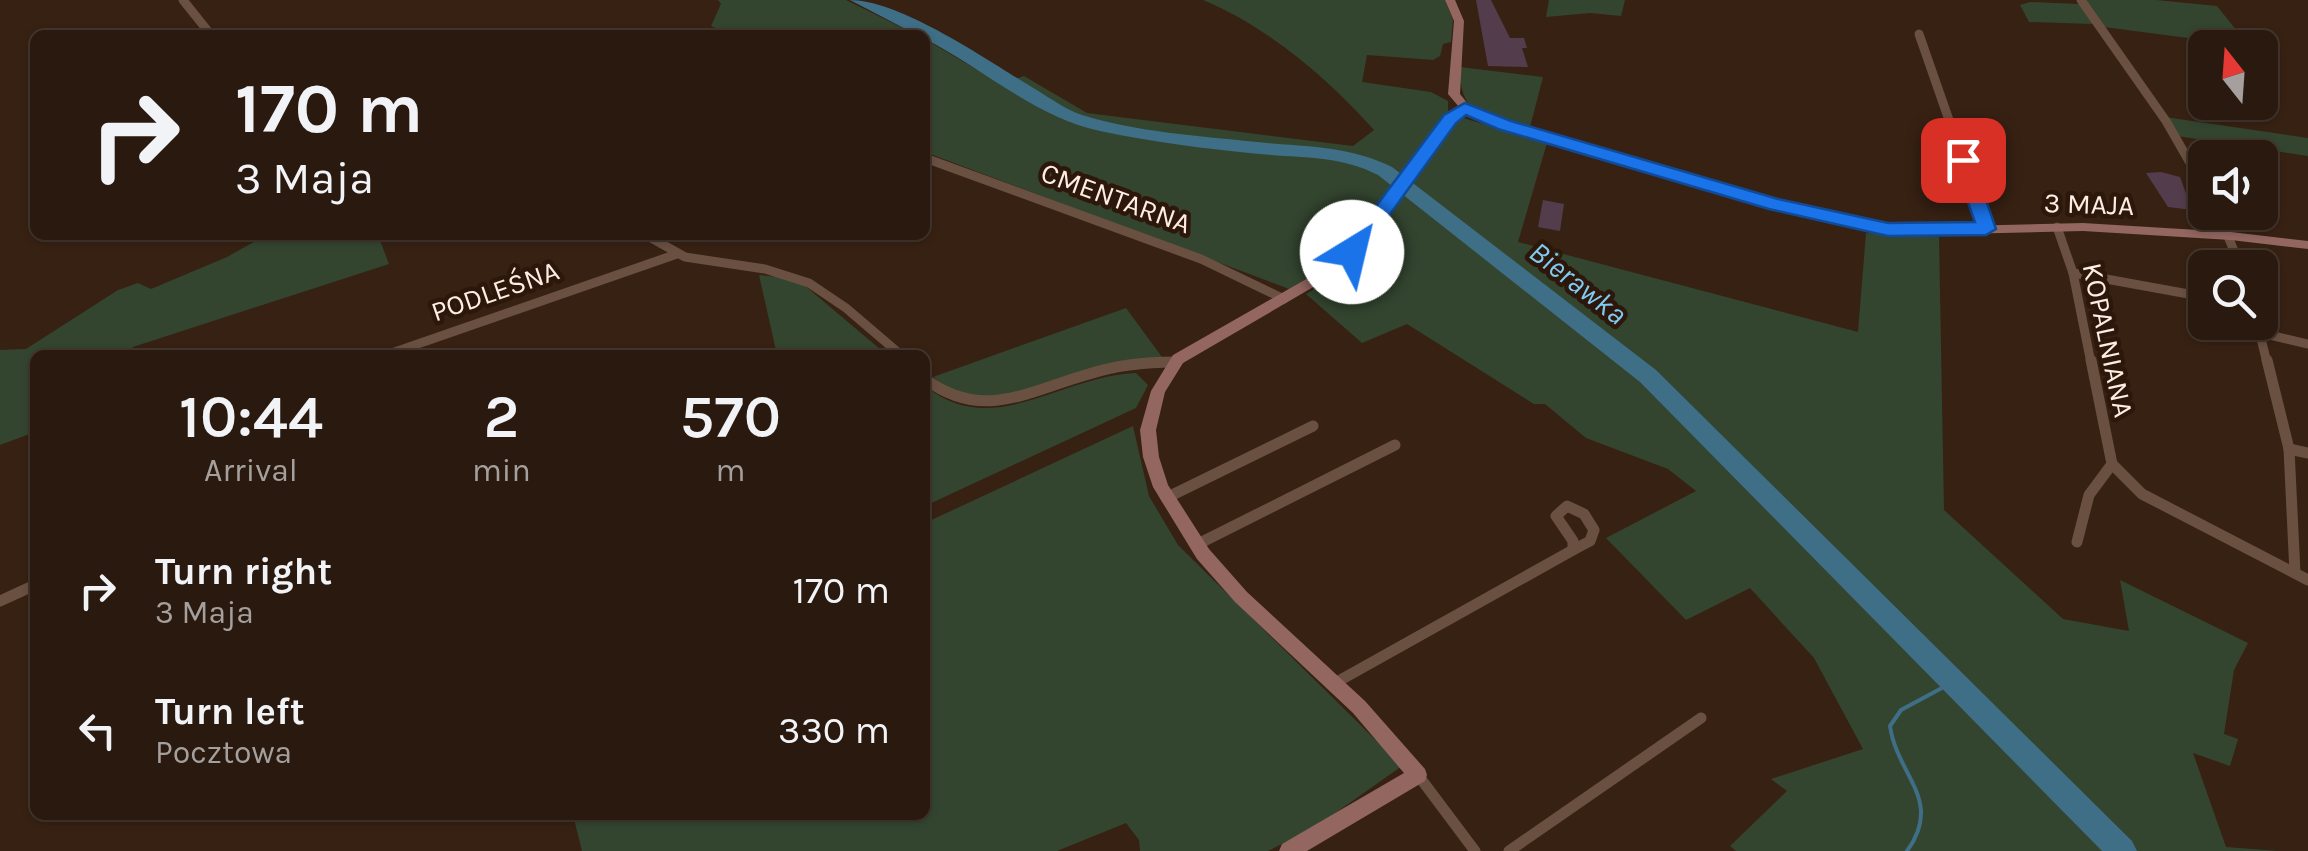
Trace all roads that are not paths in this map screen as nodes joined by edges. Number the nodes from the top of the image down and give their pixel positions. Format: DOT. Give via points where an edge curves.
graph roads {
  1 [pos="183,0"];
  2 [pos="1450,0"];
  3 [pos="2081,0"];
  4 [pos="207,30"];
  5 [pos="1919,34"];
  6 [pos="1465,108"];
  7 [pos="2188,159"];
  8 [pos="930,160"];
  9 [pos="2058,226"];
  10 [pos="1986,229"];
  11 [pos="2228,230"];
  12 [pos="2231,236"];
  13 [pos="654,240"];
  14 [pos="2308,245"];
  15 [pos="2235,250"];
  16 [pos="677,254"];
  17 [pos="2073,273"];
  18 [pos="2188,294"];
  19 [pos="1284,299"];
  20 [pos="2278,334"];
  21 [pos="2262,340"];
  22 [pos="2308,344"];
  23 [pos="400,350"];
  24 [pos="894,350"];
  25 [pos="1175,362"];
  26 [pos="930,382"];
  27 [pos="1314,426"];
  28 [pos="1395,445"];
  29 [pos="2289,449"];
  30 [pos="2308,453"];
  31 [pos="2112,464"];
  32 [pos="1166,498"];
  33 [pos="2077,542"];
  34 [pos="1196,546"];
  35 [pos="1573,550"];
  36 [pos="2295,573"];
  37 [pos="2308,580"];
  38 [pos="30,587"];
  39 [pos="0,601"];
  40 [pos="1335,683"];
  41 [pos="1701,718"];
  42 [pos="1418,775"];
  43 [pos="1289,851"];
  44 [pos="1475,851"];
  45 [pos="1509,851"];
  1 -- 4 [label="street"];
  2 -- 6 [label="street" via="1458,21 1453,90"];
  3 -- 7 [label="street"];
  5 -- 10 [label="street"];
  6 -- 10 [label="street, 3 MAJA" via="1838,222 1902,231"];
  6 -- 19 [label="street" via="1341,265"];
  8 -- 19 [label="street, CMENTARNA" via="1201,258"];
  9 -- 10 [label="street, 3 MAJA"];
  9 -- 12 [label="street, 3 MAJA"];
  9 -- 17 [label="street, KOPALNIANA"];
  11 -- 12 [label="street"];
  12 -- 14 [label="street, 3 MAJA"];
  12 -- 15 [label="street"];
  13 -- 16 [label="street"];
  16 -- 23 [label="street, PODLEŚNA"];
  16 -- 24 [label="street" via="808,283"];
  17 -- 18 [label="street"];
  17 -- 31 [label="street, KOPALNIANA"];
  19 -- 25 [label="street"];
  20 -- 22 [label="street"];
  21 -- 29 [label="street"];
  25 -- 26 [label="street" via="1112,368 985,404 955,400"];
  25 -- 32 [label="street" via="1148,430"];
  27 -- 32 [label="street"];
  28 -- 34 [label="street"];
  29 -- 30 [label="street"];
  29 -- 36 [label="street"];
  31 -- 33 [label="street" via="2089,494"];
  31 -- 36 [label="street" via="2142,494"];
  32 -- 34 [label="street"];
  34 -- 40 [label="street"];
  35 -- 40 [label="street"];
  36 -- 37 [label="street"];
  38 -- 39 [label="street"];
  40 -- 42 [label="street"];
  41 -- 45 [label="street"];
  42 -- 43 [label="street"];
  42 -- 44 [label="street"];
}
